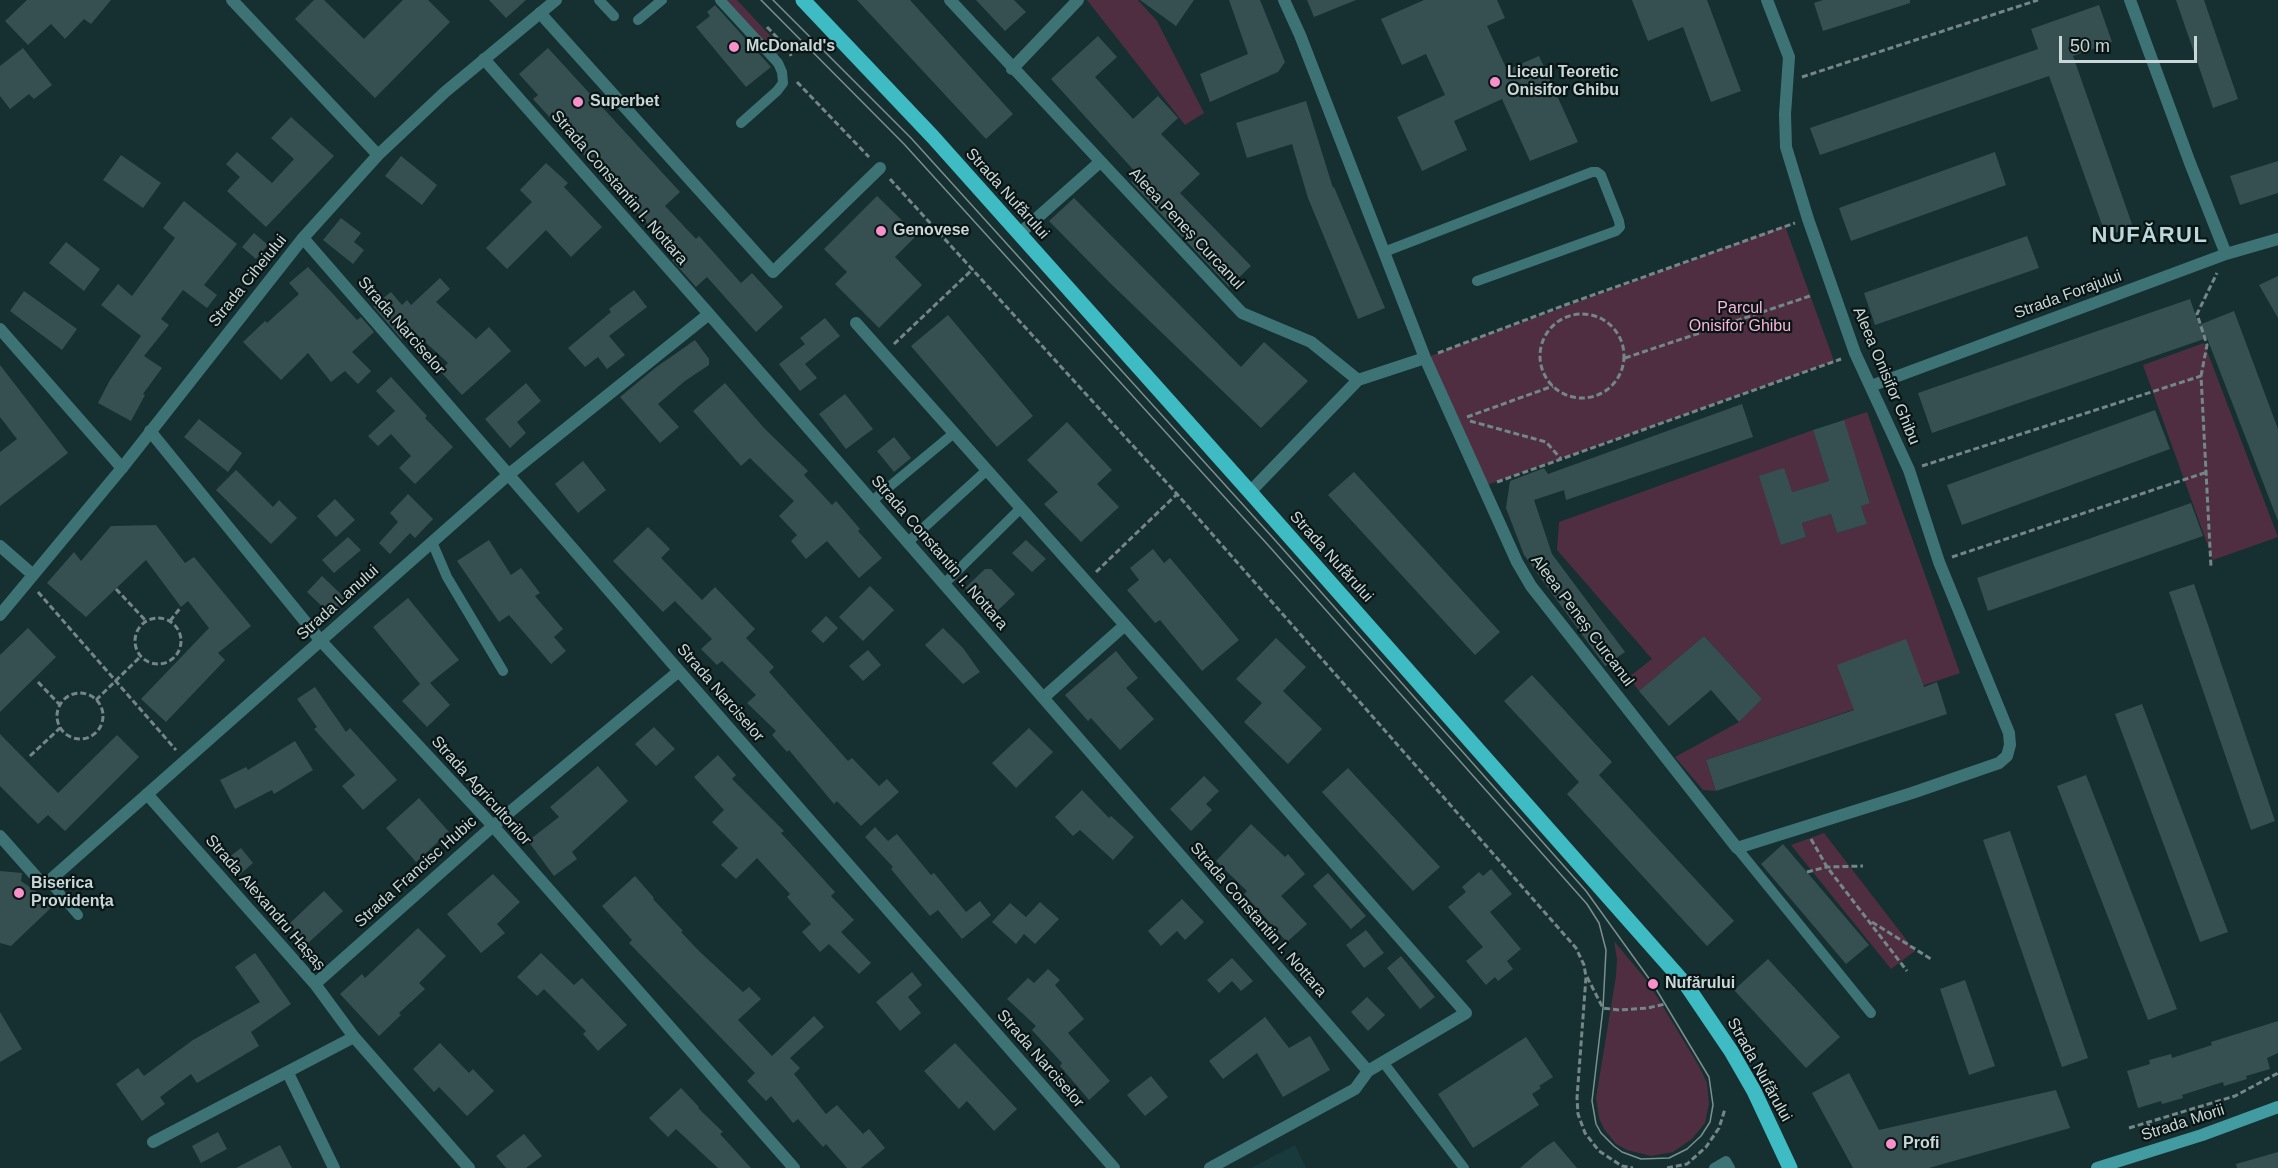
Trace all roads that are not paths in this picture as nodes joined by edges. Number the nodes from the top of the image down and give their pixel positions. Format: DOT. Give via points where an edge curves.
graph roads {
  1 [pos="232,0"];
  2 [pos="556,0"];
  3 [pos="599,0"];
  4 [pos="662,0"];
  5 [pos="720,0"];
  6 [pos="950,0"];
  7 [pos="1078,0"];
  8 [pos="1284,0"];
  9 [pos="1767,0"];
  10 [pos="2130,0"];
  11 [pos="806,2"];
  12 [pos="540,13"];
  13 [pos="614,16"];
  14 [pos="638,20"];
  15 [pos="483,59"];
  16 [pos="1012,69"];
  17 [pos="741,123"];
  18 [pos="378,155"];
  19 [pos="1100,162"];
  20 [pos="880,168"];
  21 [pos="1019,234"];
  22 [pos="303,238"];
  23 [pos="2278,239"];
  24 [pos="1384,252"];
  25 [pos="2226,254"];
  26 [pos="1477,282"];
  27 [pos="709,314"];
  28 [pos="856,323"];
  29 [pos="0,329"];
  30 [pos="1425,358"];
  31 [pos="1358,380"];
  32 [pos="1871,386"];
  33 [pos="150,431"];
  34 [pos="954,433"];
  35 [pos="122,468"];
  36 [pos="987,470"];
  37 [pos="508,475"];
  38 [pos="1250,492"];
  39 [pos="872,501"];
  40 [pos="1021,508"];
  41 [pos="432,542"];
  42 [pos="908,542"];
  43 [pos="0,546"];
  44 [pos="30,577"];
  45 [pos="944,584"];
  46 [pos="0,615"];
  47 [pos="1125,625"];
  48 [pos="321,641"];
  49 [pos="503,671"];
  50 [pos="679,671"];
  51 [pos="1043,698"];
  52 [pos="147,794"];
  53 [pos="493,826"];
  54 [pos="0,836"];
  55 [pos="1737,848"];
  56 [pos="50,881"];
  57 [pos="78,915"];
  58 [pos="315,984"];
  59 [pos="1871,1013"];
  60 [pos="354,1037"];
  61 [pos="1383,1062"];
  62 [pos="1368,1071"];
  63 [pos="288,1073"];
  64 [pos="2278,1107"];
  65 [pos="153,1142"];
  66 [pos="334,1168"];
  67 [pos="469,1168"];
  68 [pos="794,1168"];
  69 [pos="1114,1168"];
  70 [pos="1210,1168"];
  71 [pos="1464,1168"];
  72 [pos="1714,1168"];
  73 [pos="1730,1168"];
  74 [pos="1790,1168"];
  75 [pos="2097,1168"];
  1 -- 18 [label="street"];
  2 -- 12 [label="street, Strada Ciheiului"];
  3 -- 13 [label="lane"];
  4 -- 14 [label="lane"];
  5 -- 17 [label="lane" via="782,72 783,83 777,91"];
  6 -- 16 [label="street, Aleea Peneș Curcanul"];
  7 -- 16 [label="street"];
  8 -- 24 [label="street, Aleea Peneș Curcanul"];
  9 -- 32 [label="street, Aleea Onisifor Ghibu" via="1789,57 1786,147 1855,353"];
  10 -- 25 [label="street"];
  11 -- 21 [label="main road, Strada Nufărului"];
  12 -- 15 [label="street, Strada Ciheiului"];
  12 -- 20 [label="street" via="773,272"];
  15 -- 18 [label="street, Strada Ciheiului"];
  15 -- 27 [label="street, Strada Constantin I. Nottara"];
  16 -- 19 [label="street, Aleea Peneș Curcanul"];
  18 -- 22 [label="street, Strada Ciheiului"];
  19 -- 21 [label="street"];
  19 -- 31 [label="street, Aleea Peneș Curcanul" via="1242,313 1311,342"];
  21 -- 38 [label="main road, Strada Nufărului"];
  22 -- 33 [label="street, Strada Ciheiului"];
  22 -- 37 [label="street, Strada Narciselor"];
  23 -- 25 [label="street, Strada Forajului"];
  24 -- 26 [label="lane" via="1592,172 1601,175 1619,221 1616,231"];
  24 -- 30 [label="street, Aleea Peneș Curcanul"];
  25 -- 32 [label="street, Strada Forajului"];
  27 -- 37 [label="street, Strada Lanului"];
  27 -- 39 [label="street, Strada Constantin I. Nottara"];
  28 -- 34 [label="street"];
  29 -- 35 [label="street"];
  30 -- 31 [label="street"];
  30 -- 55 [label="street, Aleea Peneș Curcanul" via="1531,585"];
  31 -- 38 [label="street"];
  32 -- 55 [label="street, Aleea Onisifor Ghibu" via="1909,470 1939,562 2009,733 2007,756 1999,763 1952,780"];
  33 -- 35 [label="street, Strada Ciheiului"];
  33 -- 48 [label="street, Strada Agricultorilor"];
  34 -- 36 [label="street"];
  34 -- 39 [label="lane"];
  35 -- 44 [label="street, Strada Ciheiului"];
  36 -- 40 [label="street"];
  36 -- 42 [label="lane"];
  37 -- 41 [label="street, Strada Lanului"];
  37 -- 50 [label="street, Strada Narciselor"];
  38 -- 74 [label="main road, Strada Nufărului" via="1687,986 1754,1091"];
  39 -- 42 [label="street, Strada Constantin I. Nottara"];
  40 -- 45 [label="lane"];
  40 -- 47 [label="street"];
  41 -- 48 [label="street, Strada Lanului"];
  41 -- 49 [label="lane" via="447,577"];
  42 -- 45 [label="street, Strada Constantin I. Nottara"];
  43 -- 44 [label="street"];
  44 -- 46 [label="street, Strada Ciheiului"];
  45 -- 51 [label="street, Strada Constantin I. Nottara"];
  47 -- 51 [label="street"];
  47 -- 61 [label="street" via="1466,1013"];
  48 -- 52 [label="street, Strada Lanului"];
  48 -- 53 [label="street, Strada Agricultorilor"];
  50 -- 53 [label="street, Strada Francisc Hubic"];
  50 -- 69 [label="street, Strada Narciselor"];
  51 -- 62 [label="street, Strada Constantin I. Nottara"];
  52 -- 56 [label="street, Strada Lanului"];
  52 -- 58 [label="street, Strada Alexandru Hașaș"];
  53 -- 58 [label="street, Strada Francisc Hubic"];
  53 -- 68 [label="street, Strada Agricultorilor"];
  54 -- 56 [label="street" via="39,880"];
  55 -- 59 [label="lane, Aleea Peneș Curcanul"];
  56 -- 57 [label="lane"];
  58 -- 60 [label="street, Strada Alexandru Hașaș"];
  60 -- 63 [label="street"];
  60 -- 67 [label="street, Strada Alexandru Hașaș"];
  61 -- 62 [label="street"];
  61 -- 71 [label="lane"];
  62 -- 70 [label="street" via="1355,1089"];
  63 -- 65 [label="street"];
  63 -- 66 [label="street"];
  64 -- 75 [label="main road, Strada Morii" via="2202,1136"];
  72 -- 73 [label="lane" via="1726,1161"];
}
